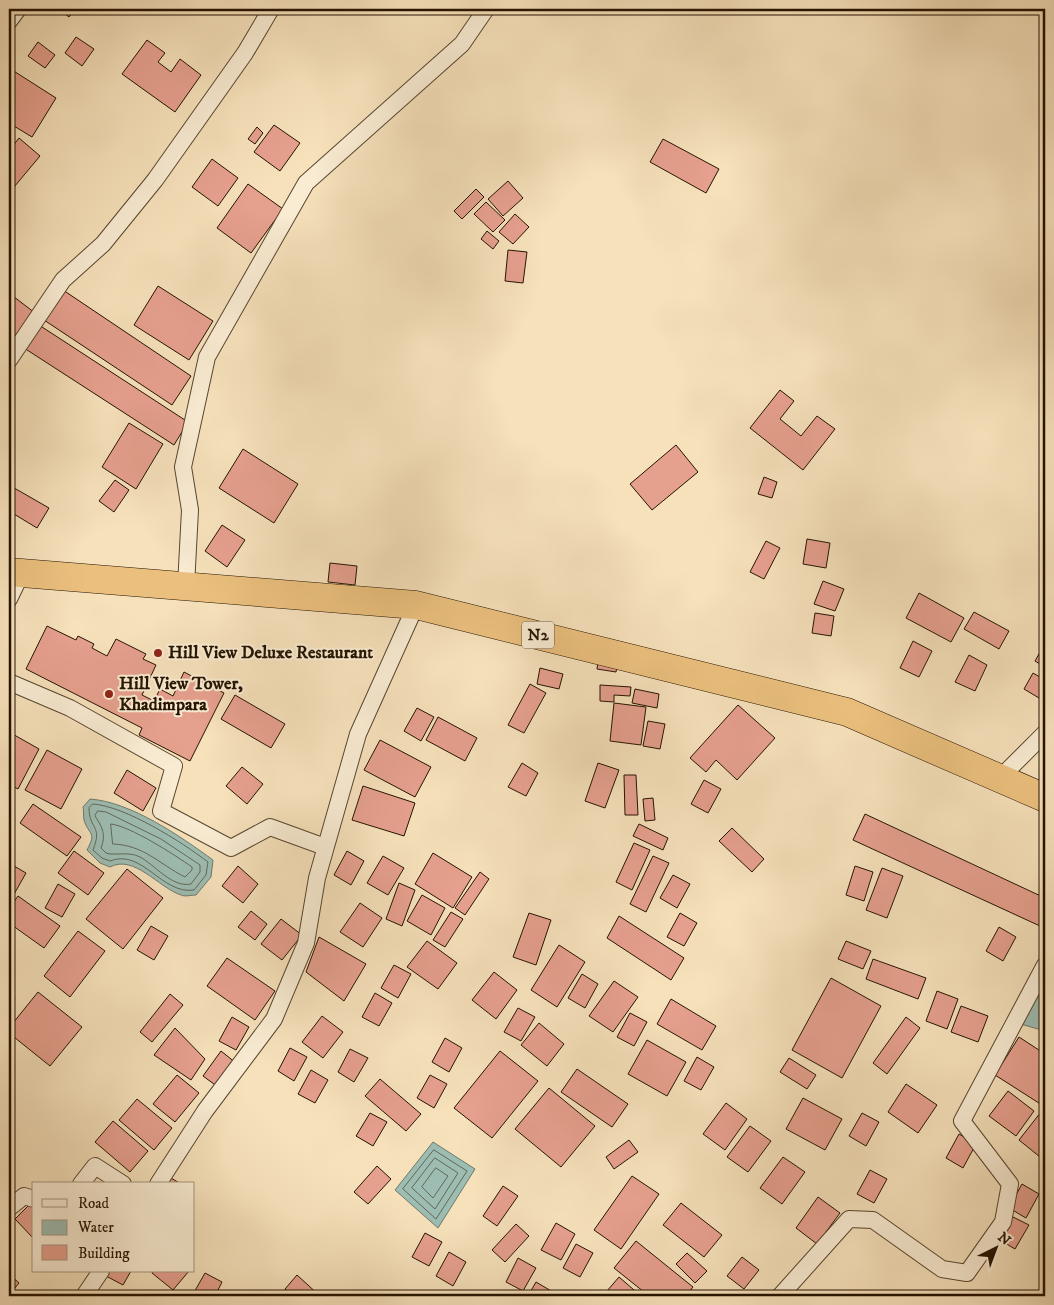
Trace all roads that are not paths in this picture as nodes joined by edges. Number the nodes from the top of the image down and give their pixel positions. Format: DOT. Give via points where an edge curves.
graph roads {
  1 [pos="18,9"];
  2 [pos="271,9"];
  3 [pos="486,9"];
  4 [pos="9,21"];
  5 [pos="9,360"];
  6 [pos="15,572"];
  7 [pos="186,586"];
  8 [pos="9,599"];
  9 [pos="416,605"];
  10 [pos="9,682"];
  11 [pos="1045,733"];
  12 [pos="1000,778"];
  13 [pos="1045,798"];
  14 [pos="325,847"];
  15 [pos="1045,965"];
  16 [pos="83,1182"];
  17 [pos="120,1182"];
  18 [pos="159,1182"];
  19 [pos="32,1198"];
  20 [pos="9,1208"];
  21 [pos="100,1272"];
  22 [pos="84,1296"];
  23 [pos="780,1296"];
  1 -- 4 [label="street"];
  2 -- 5 [label="street" via="246,53 155,180 103,244 63,280"];
  3 -- 7 [label="street" via="462,44 306,183 207,357 183,467 190,510"];
  6 -- 7 [label="highway, N2"];
  6 -- 8 [label="street"];
  7 -- 9 [label="highway, N2"];
  9 -- 12 [label="highway, N2" via="847,712"];
  9 -- 14 [label="street" via="358,734"];
  10 -- 14 [label="street" via="70,708 174,766 161,811 230,848 270,827"];
  11 -- 12 [label="street"];
  12 -- 13 [label="highway, N2"];
  14 -- 18 [label="street" via="306,943 274,1019 205,1111"];
  15 -- 23 [label="street" via="962,1121 1010,1184 1003,1222 967,1273 942,1269 873,1220 849,1219"];
  16 -- 17 [label="street" via="95,1166"];
  19 -- 20 [label="street" via="24,1196"];
  21 -- 22 [label="street"];
}
